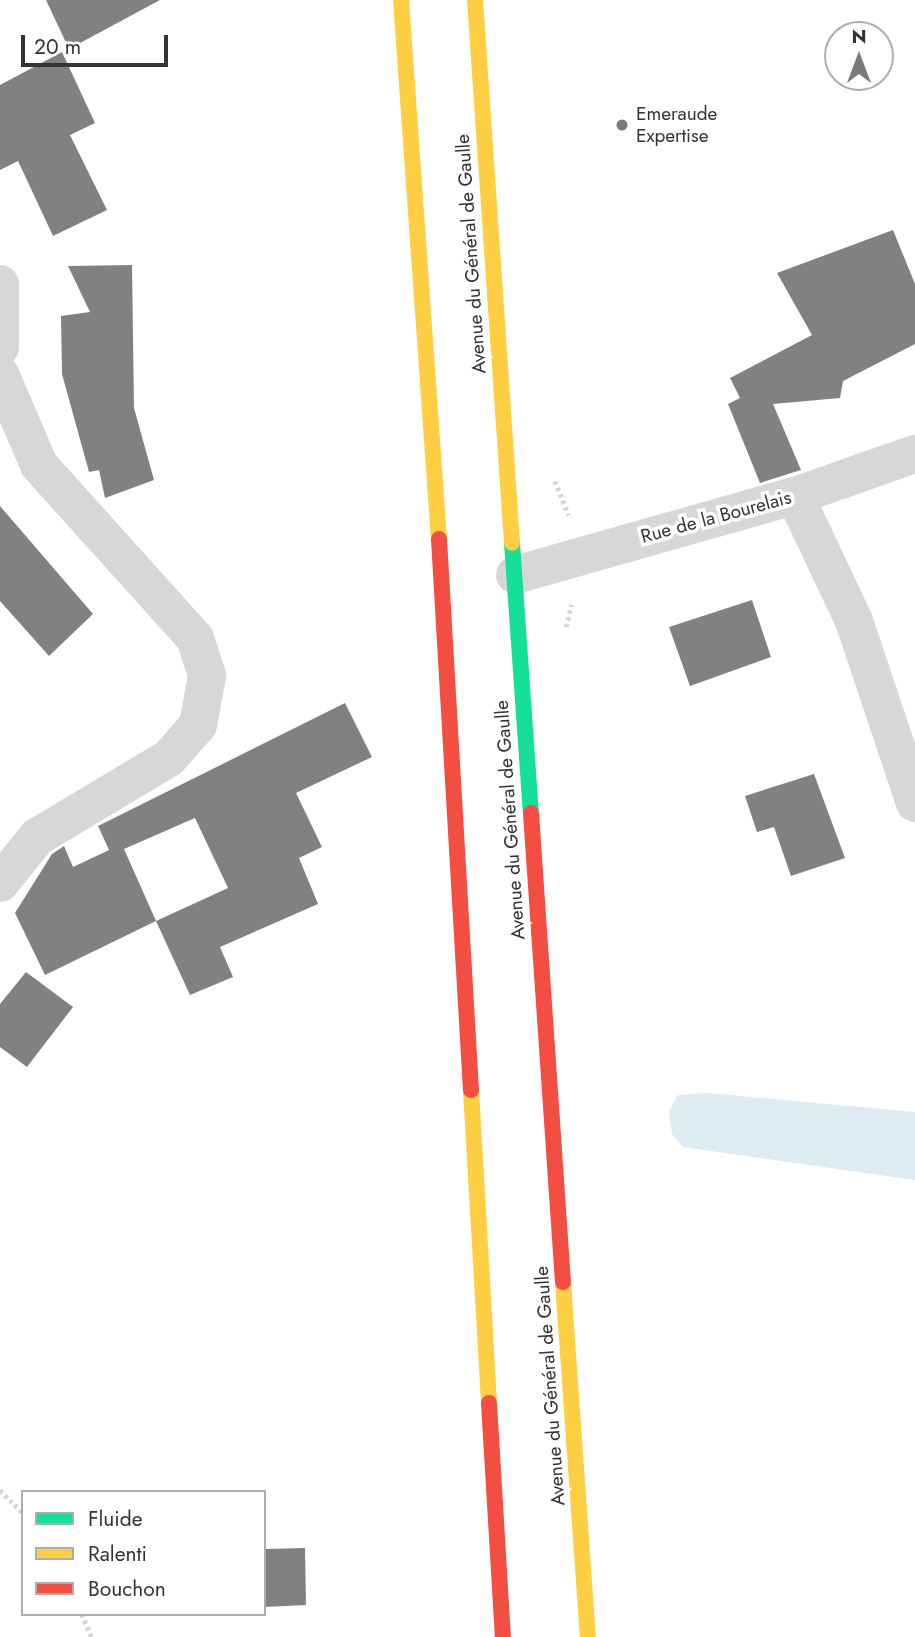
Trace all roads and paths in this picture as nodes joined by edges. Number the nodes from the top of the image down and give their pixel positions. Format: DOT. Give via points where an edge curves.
graph roads {
  1 [pos="401,0"];
  2 [pos="475,0"];
  3 [pos="0,285"];
  4 [pos="0,347"];
  5 [pos="0,374"];
  6 [pos="915,454"];
  7 [pos="794,496"];
  8 [pos="514,575"];
  9 [pos="915,803"];
  10 [pos="0,883"];
  11 [pos="0,1490"];
  12 [pos="21,1511"];
  13 [pos="83,1616"];
  14 [pos="92,1637"];
  15 [pos="503,1637"];
  16 [pos="588,1637"];
  1 -- 15 [label="main road" via="443,596"];
  2 -- 8 [label="main road, Avenue du Général de Gaulle"];
  3 -- 4 [label="street"];
  5 -- 10 [label="street" via="39,465 195,638 207,676 198,725 169,758 37,837"];
  6 -- 7 [label="street, Rue de la Bourelais"];
  7 -- 8 [label="street, Rue de la Bourelais"];
  7 -- 9 [label="street" via="854,621"];
  8 -- 16 [label="main road, Avenue du Général de Gaulle"];
  11 -- 12 [label="path"];
  13 -- 14 [label="path"];
}
